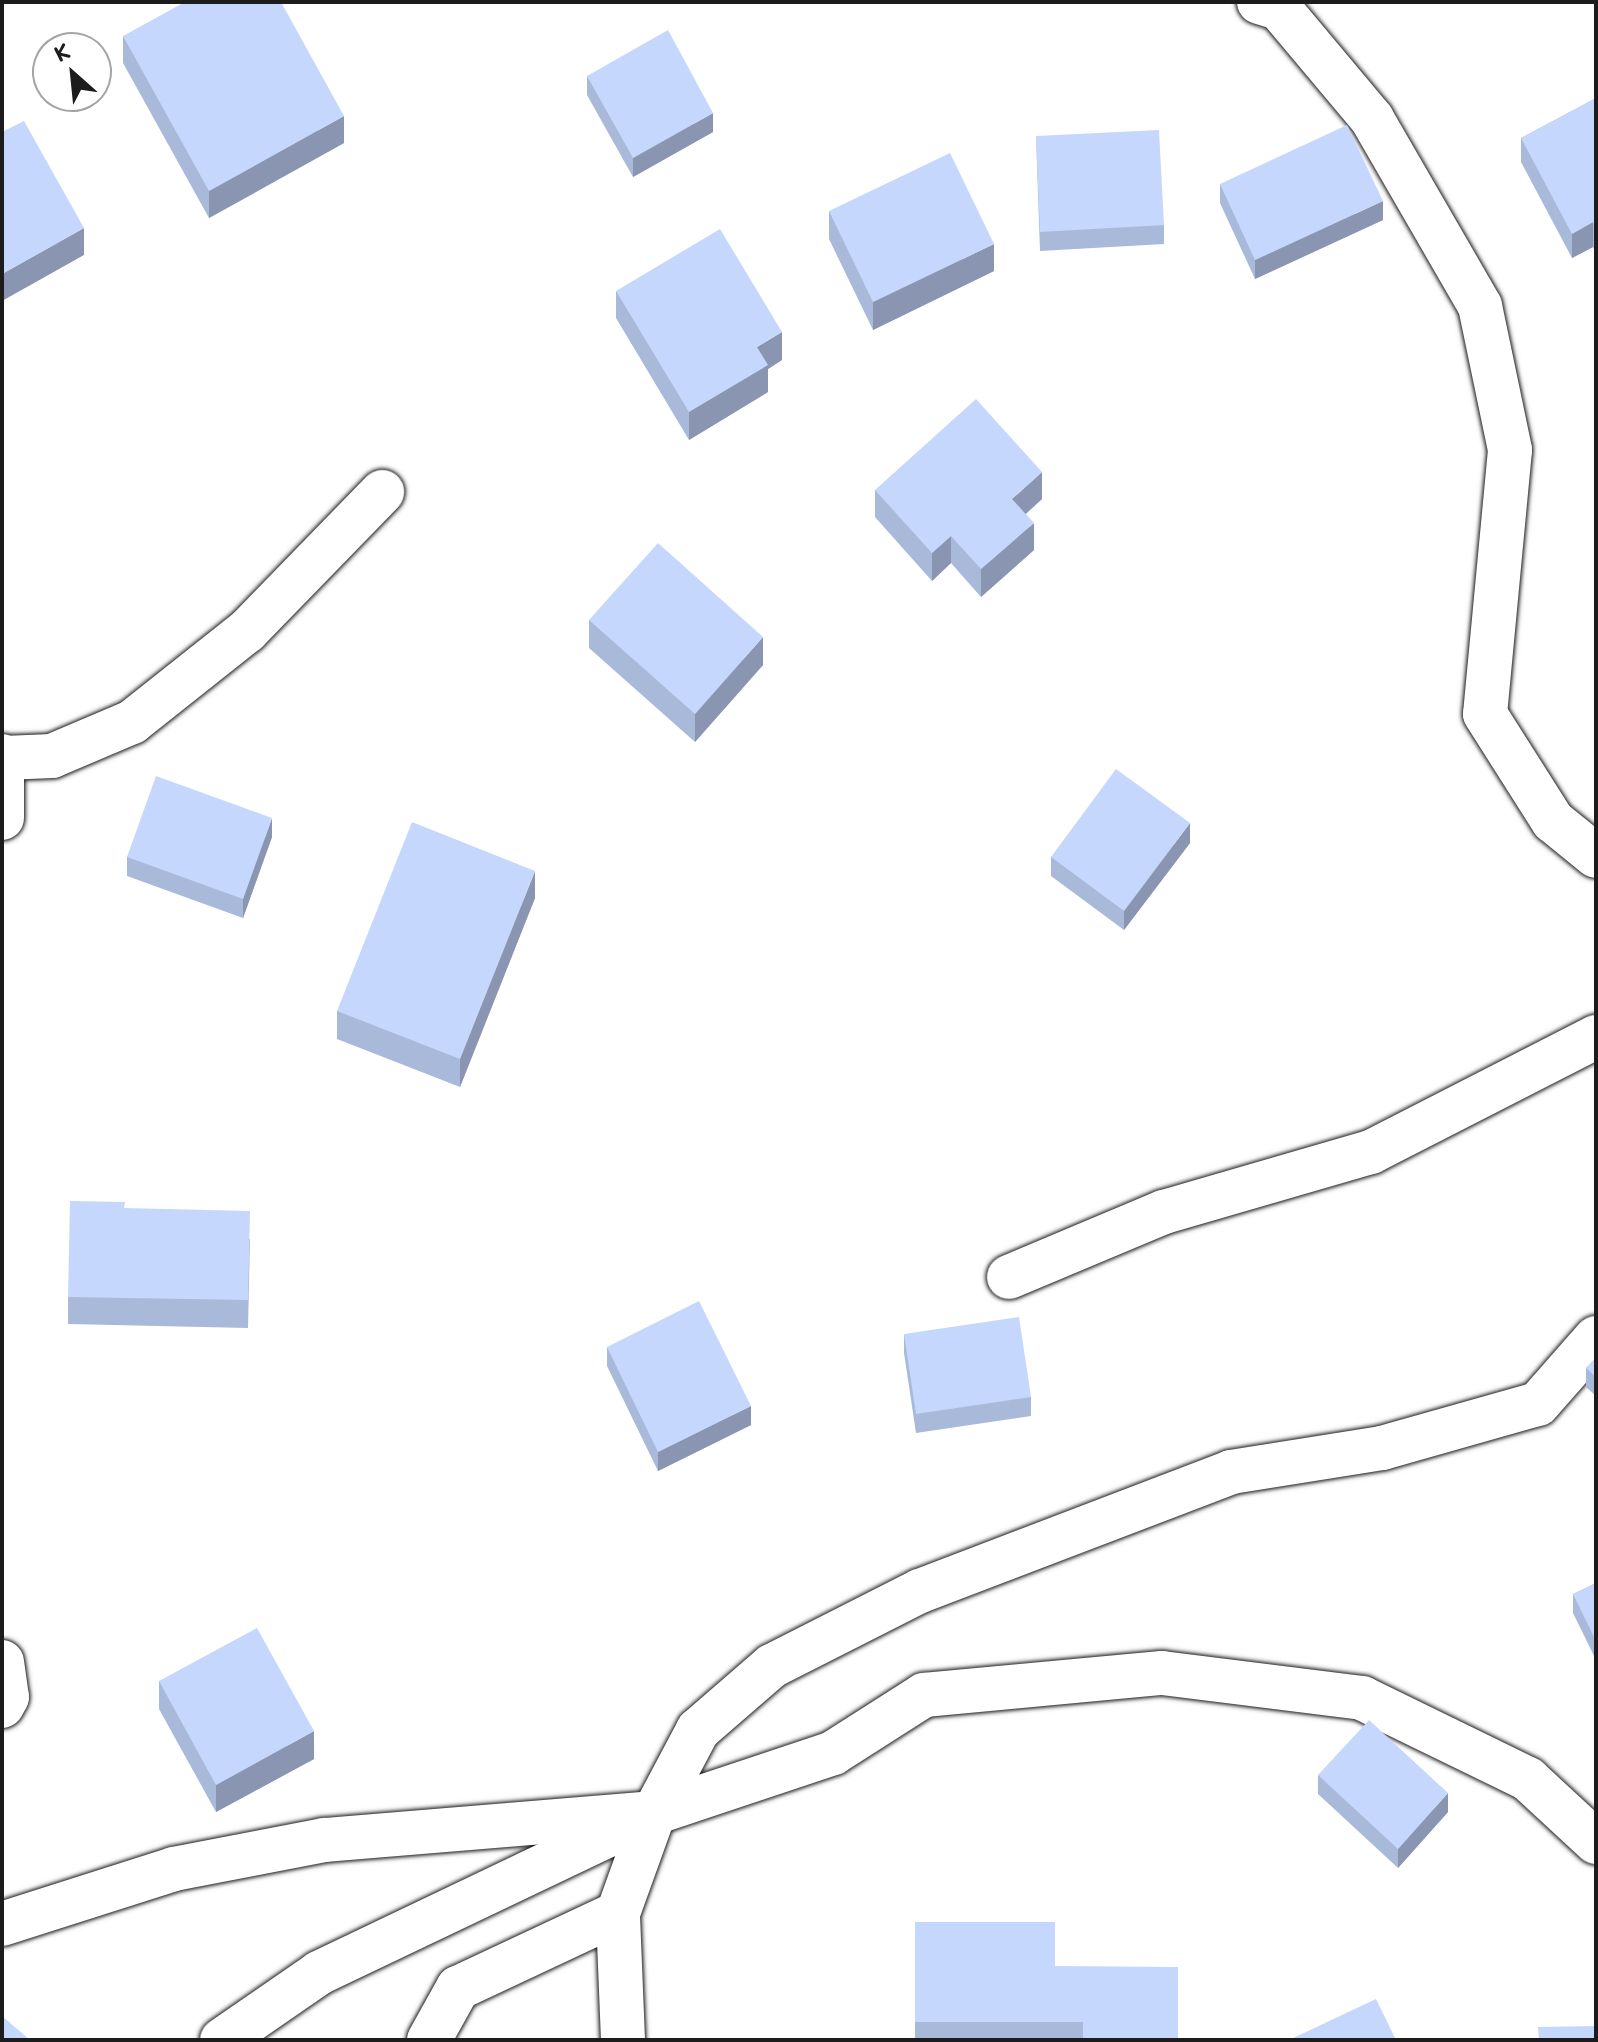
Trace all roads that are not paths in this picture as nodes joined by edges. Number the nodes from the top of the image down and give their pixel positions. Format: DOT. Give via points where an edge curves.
graph roads {
  1 [pos="1259,2"];
  2 [pos="382,492"];
  3 [pos="3,757"];
  4 [pos="2,818"];
  5 [pos="1596,856"];
  6 [pos="1596,1037"];
  7 [pos="1009,1277"];
  8 [pos="1596,1338"];
  9 [pos="2,1662"];
  10 [pos="2,1706"];
  11 [pos="654,1813"];
  12 [pos="1596,1842"];
  13 [pos="618,1913"];
  14 [pos="2,1924"];
  15 [pos="222,2040"];
  16 [pos="429,2040"];
  17 [pos="623,2040"];
  1 -- 5 [label="street" via="1279,8 1372,119 1480,306 1510,450 1485,714 1553,821"];
  2 -- 3 [label="street" via="247,631 132,722 52,756"];
  3 -- 4 [label="street"];
  6 -- 7 [label="street" via="1371,1152 1164,1212"];
  8 -- 11 [label="street" via="1538,1404 1382,1448 1231,1472 920,1591 772,1666 698,1730"];
  9 -- 10 [label="street" via="7,1697"];
  11 -- 12 [label="street" via="833,1753 924,1695 1162,1673 1362,1698 1528,1779"];
  11 -- 13 [label="street"];
  11 -- 14 [label="street" via="324,1840 174,1869"];
  11 -- 15 [label="street" via="319,1973"];
  13 -- 16 [label="street" via="458,1988"];
  13 -- 17 [label="street"];
}
